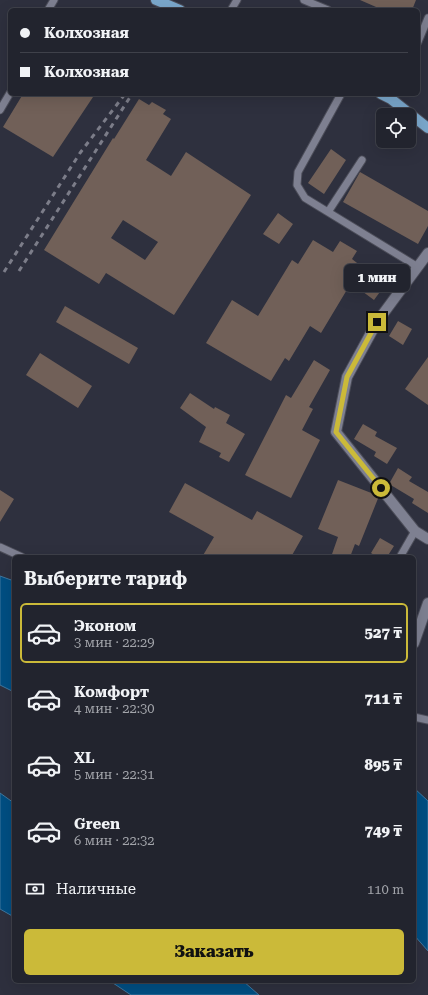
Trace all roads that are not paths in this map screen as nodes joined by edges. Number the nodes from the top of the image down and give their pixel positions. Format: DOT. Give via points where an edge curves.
graph roads {
  1 [pos="304,0"];
  2 [pos="159,1"];
  3 [pos="175,8"];
  4 [pos="323,8"];
  5 [pos="428,18"];
  6 [pos="420,37"];
  7 [pos="8,96"];
  8 [pos="340,96"];
  9 [pos="393,97"];
  10 [pos="0,110"];
  11 [pos="428,128"];
  12 [pos="362,160"];
  13 [pos="328,212"];
  14 [pos="428,253"];
  15 [pos="418,267"];
  16 [pos="416,531"];
  17 [pos="428,539"];
  18 [pos="0,547"];
  19 [pos="18,555"];
  20 [pos="401,555"];
  21 [pos="428,603"];
  22 [pos="416,637"];
  23 [pos="416,717"];
  24 [pos="428,720"];
  1 -- 4 [label="lane"];
  2 -- 3 [label="main road"];
  5 -- 6 [label="lane"];
  7 -- 10 [label="lane"];
  8 -- 13 [label="lane" via="298,172 297,185 305,198"];
  9 -- 11 [label="main road"];
  12 -- 13 [label="lane"];
  13 -- 15 [label="lane"];
  14 -- 15 [label="street"];
  15 -- 16 [label="street" via="377,322 347,377 336,432"];
  16 -- 17 [label="street"];
  16 -- 20 [label="lane"];
  18 -- 19 [label="lane"];
  21 -- 22 [label="street"];
  23 -- 24 [label="lane"];
}
